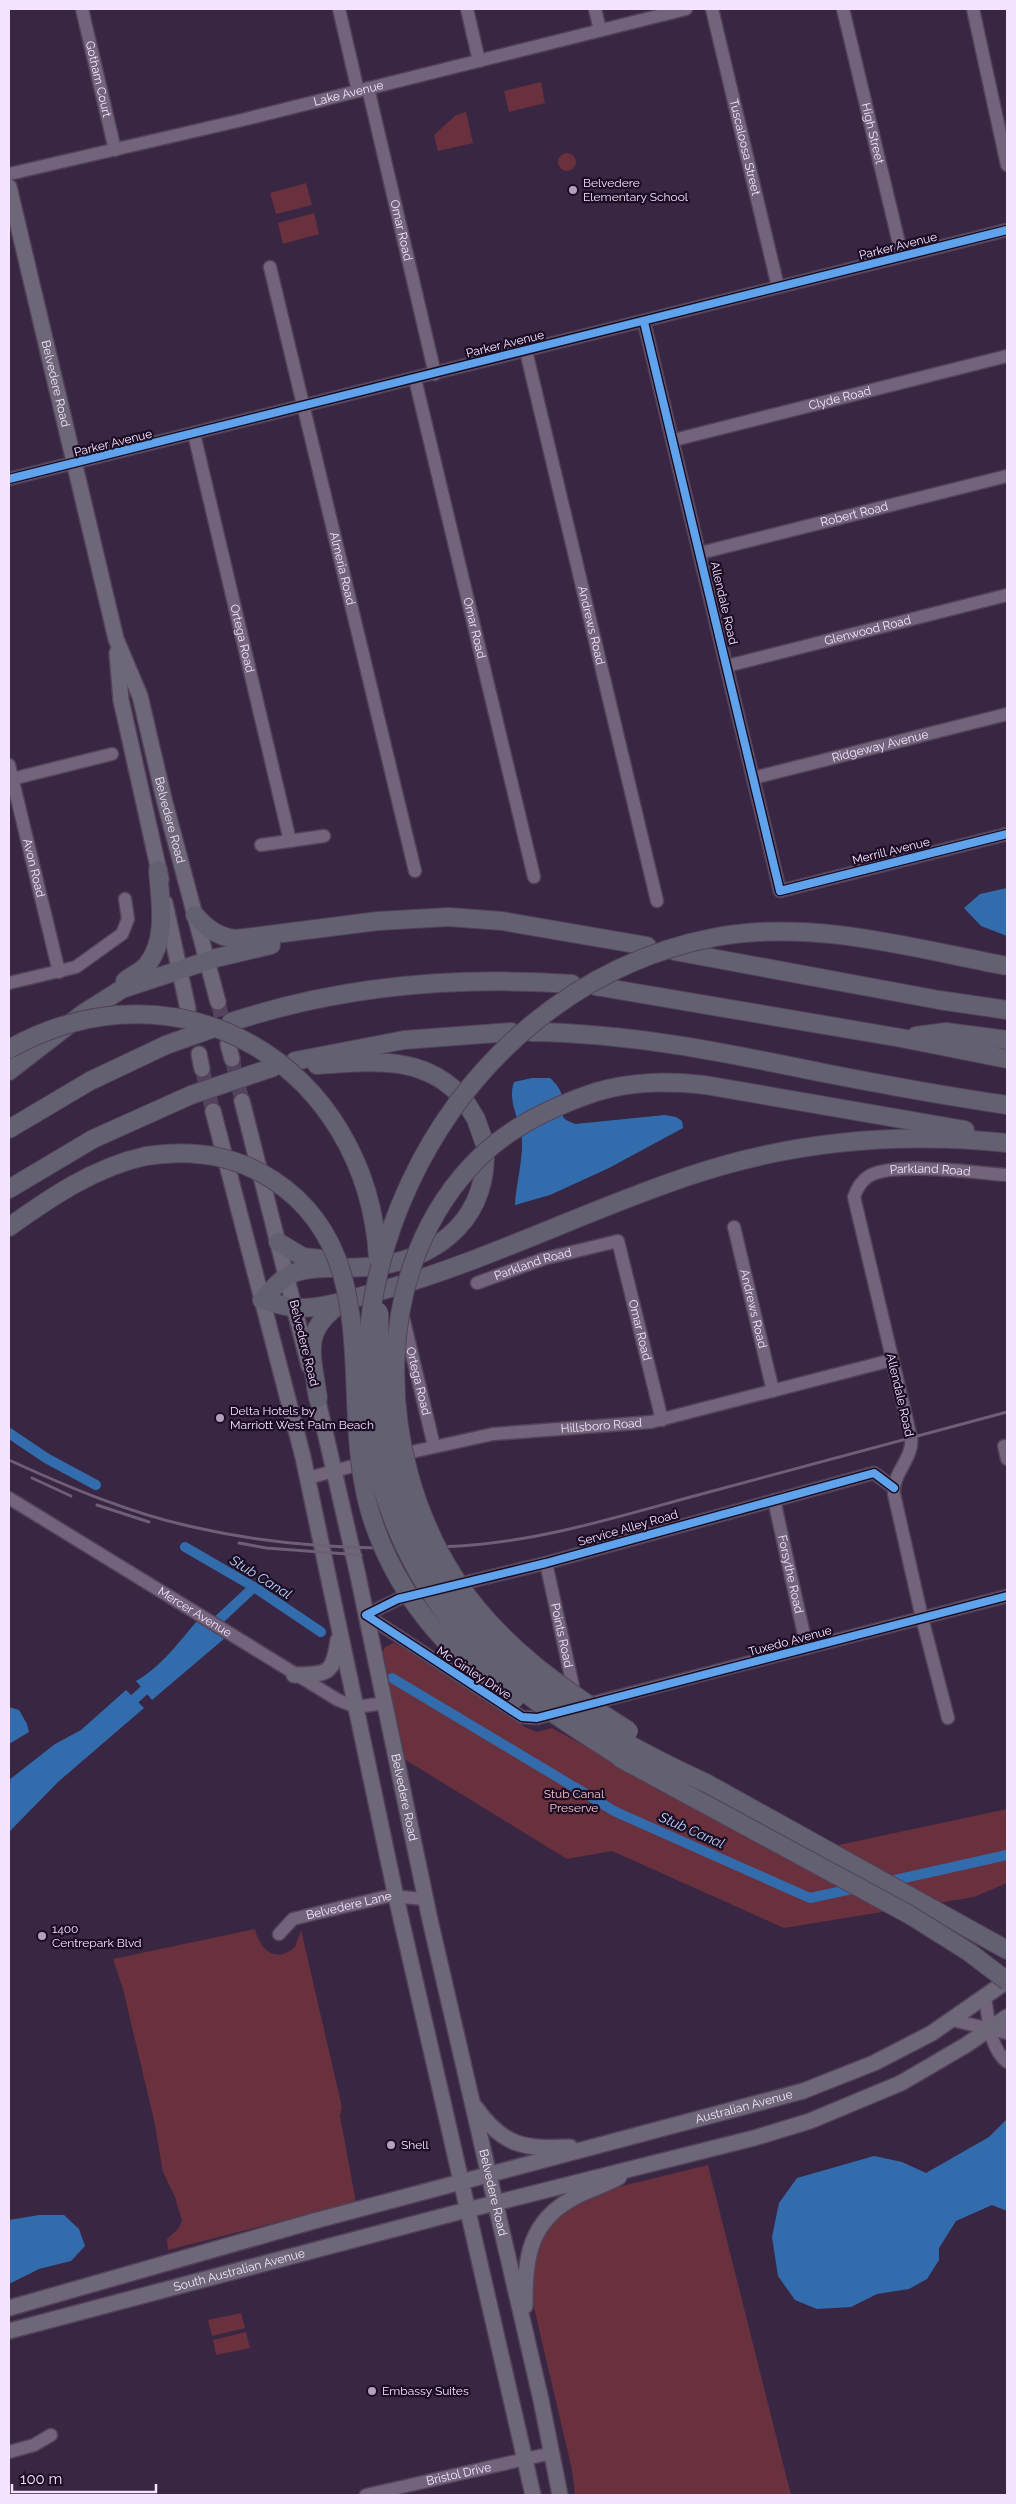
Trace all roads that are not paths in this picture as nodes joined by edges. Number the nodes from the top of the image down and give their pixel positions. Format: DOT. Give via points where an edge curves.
graph roads {
  1 [pos="82,9"];
  2 [pos="339,9"];
  3 [pos="467,9"];
  4 [pos="595,9"];
  5 [pos="686,9"];
  6 [pos="712,9"];
  7 [pos="843,9"];
  8 [pos="973,9"];
  9 [pos="600,30"];
  10 [pos="479,60"];
  11 [pos="363,90"];
  12 [pos="115,150"];
  13 [pos="1007,165"];
  14 [pos="9,174"];
  15 [pos="9,187"];
  16 [pos="1007,230"];
  17 [pos="902,256"];
  18 [pos="270,266"];
  19 [pos="778,287"];
  20 [pos="644,322"];
  21 [pos="526,351"];
  22 [pos="1007,356"];
  23 [pos="435,374"];
  24 [pos="415,379"];
  25 [pos="305,406"];
  26 [pos="194,434"];
  27 [pos="674,440"];
  28 [pos="74,464"];
  29 [pos="1007,476"];
  30 [pos="9,479"];
  31 [pos="700,553"];
  32 [pos="1007,595"];
  33 [pos="116,639"];
  34 [pos="727,666"];
  35 [pos="1007,714"];
  36 [pos="112,754"];
  37 [pos="9,765"];
  38 [pos="753,778"];
  39 [pos="12,779"];
  40 [pos="1007,834"];
  41 [pos="324,836"];
  42 [pos="290,841"];
  43 [pos="262,845"];
  44 [pos="158,870"];
  45 [pos="415,871"];
  46 [pos="534,877"];
  47 [pos="780,891"];
  48 [pos="126,899"];
  49 [pos="657,901"];
  50 [pos="195,915"];
  51 [pos="344,926"];
  52 [pos="647,946"];
  53 [pos="674,951"];
  54 [pos="208,961"];
  55 [pos="1007,966"];
  56 [pos="180,970"];
  57 [pos="59,972"];
  58 [pos="9,983"];
  59 [pos="572,984"];
  60 [pos="595,986"];
  61 [pos="106,998"];
  62 [pos="218,1002"];
  63 [pos="188,1009"];
  64 [pos="1007,1010"];
  65 [pos="231,1022"];
  66 [pos="211,1029"];
  67 [pos="511,1032"];
  68 [pos="531,1032"];
  69 [pos="901,1038"];
  70 [pos="1007,1040"];
  71 [pos="228,1044"];
  72 [pos="9,1049"];
  73 [pos="232,1059"];
  74 [pos="1007,1059"];
  75 [pos="285,1065"];
  76 [pos="9,1072"];
  77 [pos="242,1101"];
  78 [pos="1007,1106"];
  79 [pos="213,1111"];
  80 [pos="9,1129"];
  81 [pos="1007,1139"];
  82 [pos="1007,1143"];
  83 [pos="1007,1176"];
  84 [pos="858,1186"];
  85 [pos="9,1189"];
  86 [pos="9,1227"];
  87 [pos="734,1227"];
  88 [pos="618,1241"];
  89 [pos="278,1242"];
  90 [pos="396,1263"];
  91 [pos="287,1276"];
  92 [pos="477,1283"];
  93 [pos="262,1300"];
  94 [pos="347,1300"];
  95 [pos="294,1307"];
  96 [pos="403,1317"];
  97 [pos="892,1360"];
  98 [pos="773,1391"];
  99 [pos="318,1398"];
  100 [pos="662,1420"];
  101 [pos="434,1446"];
  102 [pos="1004,1446"];
  103 [pos="1007,1459"];
  104 [pos="335,1471"];
  105 [pos="308,1478"];
  106 [pos="894,1488"];
  107 [pos="9,1498"];
  108 [pos="774,1500"];
  109 [pos="546,1563"];
  110 [pos="1007,1596"];
  111 [pos="366,1615"];
  112 [pos="922,1618"];
  113 [pos="340,1626"];
  114 [pos="808,1648"];
  115 [pos="294,1675"];
  116 [pos="385,1703"];
  117 [pos="356,1707"];
  118 [pos="578,1707"];
  119 [pos="948,1718"];
  120 [pos="631,1764"];
  121 [pos="706,1783"];
  122 [pos="396,1897"];
  123 [pos="425,1899"];
  124 [pos="278,1934"];
  125 [pos="1007,1950"];
  126 [pos="1007,1981"];
  127 [pos="985,1998"];
  128 [pos="1007,2017"];
  129 [pos="952,2020"];
  130 [pos="991,2029"];
  131 [pos="1007,2032"];
  132 [pos="1007,2062"];
  133 [pos="472,2102"];
  134 [pos="602,2146"];
  135 [pos="635,2168"];
  136 [pos="488,2174"];
  137 [pos="461,2182"];
  138 [pos="495,2203"];
  139 [pos="468,2210"];
  140 [pos="9,2308"];
  141 [pos="9,2331"];
  142 [pos="525,2332"];
  143 [pos="51,2435"];
  144 [pos="9,2452"];
  145 [pos="552,2453"];
  146 [pos="525,2459"];
  147 [pos="366,2495"];
  148 [pos="533,2495"];
  149 [pos="560,2495"];
  1 -- 12 [label="street, Gotham Court"];
  2 -- 11 [label="street, Omar Road"];
  3 -- 10 [label="street"];
  4 -- 9 [label="street"];
  5 -- 9 [label="street, Lake Avenue"];
  6 -- 19 [label="street, Tuscaloosa Street"];
  7 -- 17 [label="street, High Street"];
  8 -- 13 [label="street"];
  9 -- 10 [label="street, Lake Avenue"];
  10 -- 11 [label="street, Lake Avenue"];
  11 -- 12 [label="street, Lake Avenue"];
  11 -- 23 [label="street, Omar Road"];
  12 -- 14 [label="street, Lake Avenue"];
  15 -- 28 [label="main road, Belvedere Road"];
  16 -- 17 [label="street, Parker Avenue"];
  17 -- 19 [label="street, Parker Avenue"];
  18 -- 25 [label="street, Almeria Road"];
  19 -- 20 [label="street, Parker Avenue"];
  20 -- 21 [label="street, Parker Avenue"];
  20 -- 27 [label="street, Allendale Road"];
  21 -- 23 [label="street, Parker Avenue"];
  21 -- 49 [label="street, Andrews Road"];
  22 -- 27 [label="street, Clyde Road"];
  23 -- 24 [label="street, Parker Avenue"];
  24 -- 25 [label="street, Parker Avenue"];
  24 -- 46 [label="street, Omar Road"];
  25 -- 26 [label="street, Parker Avenue"];
  25 -- 45 [label="street, Almeria Road"];
  26 -- 28 [label="street, Parker Avenue"];
  26 -- 42 [label="street, Ortega Road"];
  27 -- 31 [label="street, Allendale Road"];
  28 -- 30 [label="street, Parker Avenue"];
  28 -- 33 [label="main road, Belvedere Road"];
  29 -- 31 [label="street, Robert Road"];
  31 -- 34 [label="street, Allendale Road"];
  32 -- 34 [label="street, Glenwood Road"];
  33 -- 44 [label="main road, Belvedere Road" via="121,700"];
  33 -- 50 [label="main road, Belvedere Road" via="140,696"];
  34 -- 38 [label="street, Allendale Road"];
  35 -- 38 [label="street, Ridgeway Avenue"];
  36 -- 39 [label="street"];
  37 -- 39 [label="street, Avon Road"];
  38 -- 47 [label="street, Allendale Road"];
  39 -- 57 [label="street, Avon Road"];
  40 -- 47 [label="street, Merrill Avenue"];
  41 -- 42 [label="street"];
  42 -- 43 [label="street"];
  44 -- 56 [label="main road, Belvedere Road"];
  44 -- 61 [label="highway" via="161,925 156,947 147,964"];
  48 -- 57 [label="street" via="128,919 122,934 76,968"];
  50 -- 51 [label="highway" via="215,933 236,939"];
  50 -- 54 [label="main road, Belvedere Road"];
  51 -- 52 [label="highway" via="415,918 467,917"];
  51 -- 54 [label="highway"];
  53 -- 64 [label="highway"];
  54 -- 56 [label="highway"];
  54 -- 62 [label="main road, Belvedere Road"];
  55 -- 120 [label="highway, bridge" via="865,939 795,932 733,934 692,942 651,956 598,980 559,1004 504,1051 452,1110 404,1195 382,1260 371,1308 366,1351 366,1396 371,1437 380,1477 399,1533 433,1595 462,1634 493,1667 548,1711"];
  56 -- 61 [label="highway" via="135,984"];
  56 -- 63 [label="main road, Belvedere Road"];
  57 -- 58 [label="street"];
  59 -- 65 [label="highway" via="500,981 422,984 359,992"];
  60 -- 69 [label="highway"];
  61 -- 76 [label="highway"];
  66 -- 80 [label="highway, bridge" via="166,1045 67,1093"];
  67 -- 75 [label="highway" via="404,1040"];
  68 -- 78 [label="highway" via="591,1034 669,1043"];
  69 -- 70 [label="highway" via="946,1032"];
  69 -- 74 [label="highway"];
  71 -- 73 [label="main road"];
  72 -- 121 [label="highway, bridge" via="79,1020 117,1014 163,1015 206,1025 243,1040 272,1056 299,1079 343,1137 369,1200 378,1254 381,1386 387,1442 407,1516 431,1566 470,1624 522,1674 598,1727"];
  75 -- 85 [label="highway, bridge" via="191,1094 93,1139"];
  75 -- 90 [label="highway" via="380,1061 404,1064 429,1072 461,1096 476,1119 484,1150 479,1192 472,1209 455,1231 424,1253"];
  77 -- 89 [label="main road, Belvedere Road"];
  79 -- 93 [label="main road"];
  81 -- 121 [label="highway, bridge" via="705,1085 640,1082 596,1092 545,1112 496,1143 456,1182 427,1228 411,1268 398,1330 396,1395 410,1480 434,1540 457,1581 486,1619 534,1666"];
  82 -- 94 [label="highway" via="926,1138 862,1140 753,1157 668,1183 435,1274"];
  83 -- 84 [label="street, Parkland Road" via="909,1167 870,1176"];
  84 -- 97 [label="street, Allendale Road" via="854,1197"];
  86 -- 120 [label="highway, bridge" via="88,1176 118,1163 146,1156 186,1153 228,1159 273,1180 291,1193 310,1212 333,1247 346,1284 352,1325 361,1472 376,1529 400,1582 438,1635 471,1667 538,1714"];
  87 -- 98 [label="street, Andrews Road"];
  88 -- 92 [label="street, Parkland Road" via="543,1259"];
  88 -- 100 [label="street, Omar Road"];
  89 -- 90 [label="highway" via="297,1255 313,1260"];
  89 -- 91 [label="main road, Belvedere Road"];
  90 -- 91 [label="highway" via="310,1270"];
  91 -- 93 [label="highway"];
  91 -- 95 [label="main road, Belvedere Road"];
  93 -- 95 [label="highway"];
  93 -- 105 [label="main road"];
  94 -- 95 [label="highway"];
  94 -- 99 [label="highway" via="329,1312 313,1334"];
  95 -- 99 [label="main road, Belvedere Road"];
  96 -- 101 [label="street, Ortega Road"];
  97 -- 98 [label="street, Hillsboro Road"];
  97 -- 106 [label="street, Allendale Road" via="912,1444"];
  98 -- 100 [label="street, Hillsboro Road"];
  99 -- 104 [label="main road, Belvedere Road"];
  100 -- 101 [label="street, Hillsboro Road" via="512,1432"];
  101 -- 104 [label="street, Hillsboro Road"];
  102 -- 103 [label="street"];
  104 -- 105 [label="street, Hillsboro Road"];
  104 -- 111 [label="main road, Belvedere Road"];
  105 -- 113 [label="main road"];
  106 -- 108 [label="street, Service Alley Road" via="874,1473"];
  106 -- 112 [label="street"];
  107 -- 115 [label="street, Mercer Avenue"];
  108 -- 109 [label="street, Service Alley Road"];
  108 -- 114 [label="street, Forsythe Road"];
  109 -- 111 [label="street, Service Alley Road" via="394,1601"];
  109 -- 118 [label="street, Points Road"];
  110 -- 112 [label="street, Tuxedo Avenue"];
  111 -- 116 [label="main road, Belvedere Road"];
  111 -- 118 [label="street, Mc Ginley Drive" via="522,1717 537,1718"];
  112 -- 114 [label="street, Tuxedo Avenue"];
  112 -- 119 [label="street"];
  113 -- 115 [label="main road" via="331,1669 321,1674"];
  113 -- 117 [label="main road"];
  114 -- 118 [label="street, Tuxedo Avenue"];
  115 -- 117 [label="street, Mercer Avenue"];
  116 -- 117 [label="street"];
  116 -- 123 [label="main road, Belvedere Road"];
  117 -- 122 [label="main road"];
  120 -- 126 [label="highway, bridge" via="910,1916"];
  121 -- 125 [label="highway"];
  122 -- 123 [label="street, Belvedere Lane"];
  122 -- 124 [label="street, Belvedere Lane" via="293,1919"];
  122 -- 137 [label="main road"];
  123 -- 133 [label="main road, Belvedere Road"];
  126 -- 127 [label="main road, Australian Avenue"];
  127 -- 129 [label="main road, Australian Avenue"];
  127 -- 130 [label="street"];
  128 -- 130 [label="main road"];
  129 -- 130 [label="street"];
  129 -- 134 [label="main road, Australian Avenue" via="874,2063 803,2091"];
  130 -- 131 [label="street"];
  130 -- 132 [label="street" via="997,2053"];
  130 -- 135 [label="main road" via="901,2083 856,2103 754,2138"];
  133 -- 134 [label="main road" via="496,2133 519,2145 538,2148"];
  133 -- 136 [label="main road, Belvedere Road"];
  134 -- 136 [label="main road, Australian Avenue"];
  135 -- 138 [label="main road"];
  135 -- 142 [label="main road" via="567,2202 547,2218 537,2232 526,2265"];
  136 -- 137 [label="main road, Australian Avenue"];
  136 -- 138 [label="main road, Belvedere Road"];
  137 -- 139 [label="main road"];
  137 -- 140 [label="main road, South Australian Avenue"];
  138 -- 139 [label="main road"];
  138 -- 142 [label="main road, Belvedere Road"];
  139 -- 141 [label="main road, South Australian Avenue"];
  139 -- 146 [label="main road"];
  142 -- 145 [label="main road, Belvedere Road"];
  143 -- 144 [label="street" via="34,2445"];
  145 -- 146 [label="street, Bristol Drive"];
  145 -- 149 [label="main road, Belvedere Road"];
  146 -- 147 [label="street, Bristol Drive"];
  146 -- 148 [label="main road"];
}
